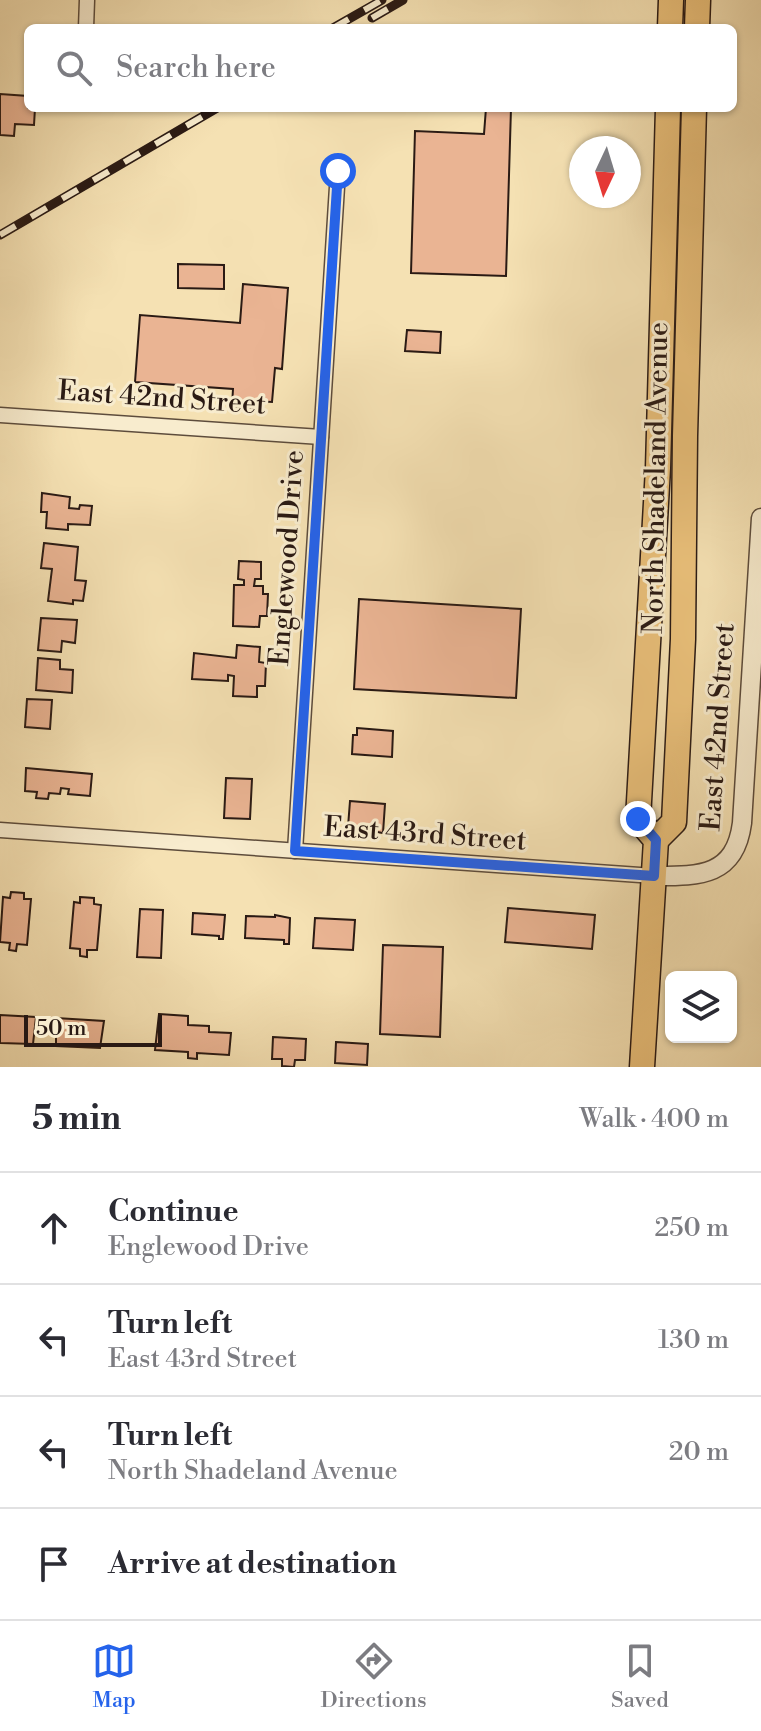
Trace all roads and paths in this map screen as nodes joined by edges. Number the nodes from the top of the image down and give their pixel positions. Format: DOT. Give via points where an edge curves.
graph roads {
  1 [pos="87,0"];
  2 [pos="671,0"];
  3 [pos="698,0"];
  4 [pos="86,24"];
  5 [pos="670,24"];
  6 [pos="697,24"];
  7 [pos="668,112"];
  8 [pos="694,112"];
  9 [pos="338,171"];
  10 [pos="0,415"];
  11 [pos="321,437"];
  12 [pos="761,518"];
  13 [pos="0,830"];
  14 [pos="656,840"];
  15 [pos="295,851"];
  16 [pos="654,876"];
  17 [pos="642,1067"];
  1 -- 4 [label="street"];
  2 -- 5 [label="main road"];
  3 -- 6 [label="main road"];
  7 -- 14 [label="main road, North Shadeland Avenue" via="658,468 638,819"];
  8 -- 14 [label="main road, North Shadeland Avenue" via="674,822"];
  9 -- 11 [label="street, Englewood Drive"];
  10 -- 11 [label="street, East 42nd Street"];
  11 -- 15 [label="street, Englewood Drive"];
  12 -- 16 [label="street, East 42nd Street" via="737,848 703,874"];
  13 -- 15 [label="street, East 43rd Street"];
  14 -- 16 [label="main road, North Shadeland Avenue"];
  15 -- 16 [label="street, East 43rd Street"];
  16 -- 17 [label="main road, North Shadeland Avenue"];
}
